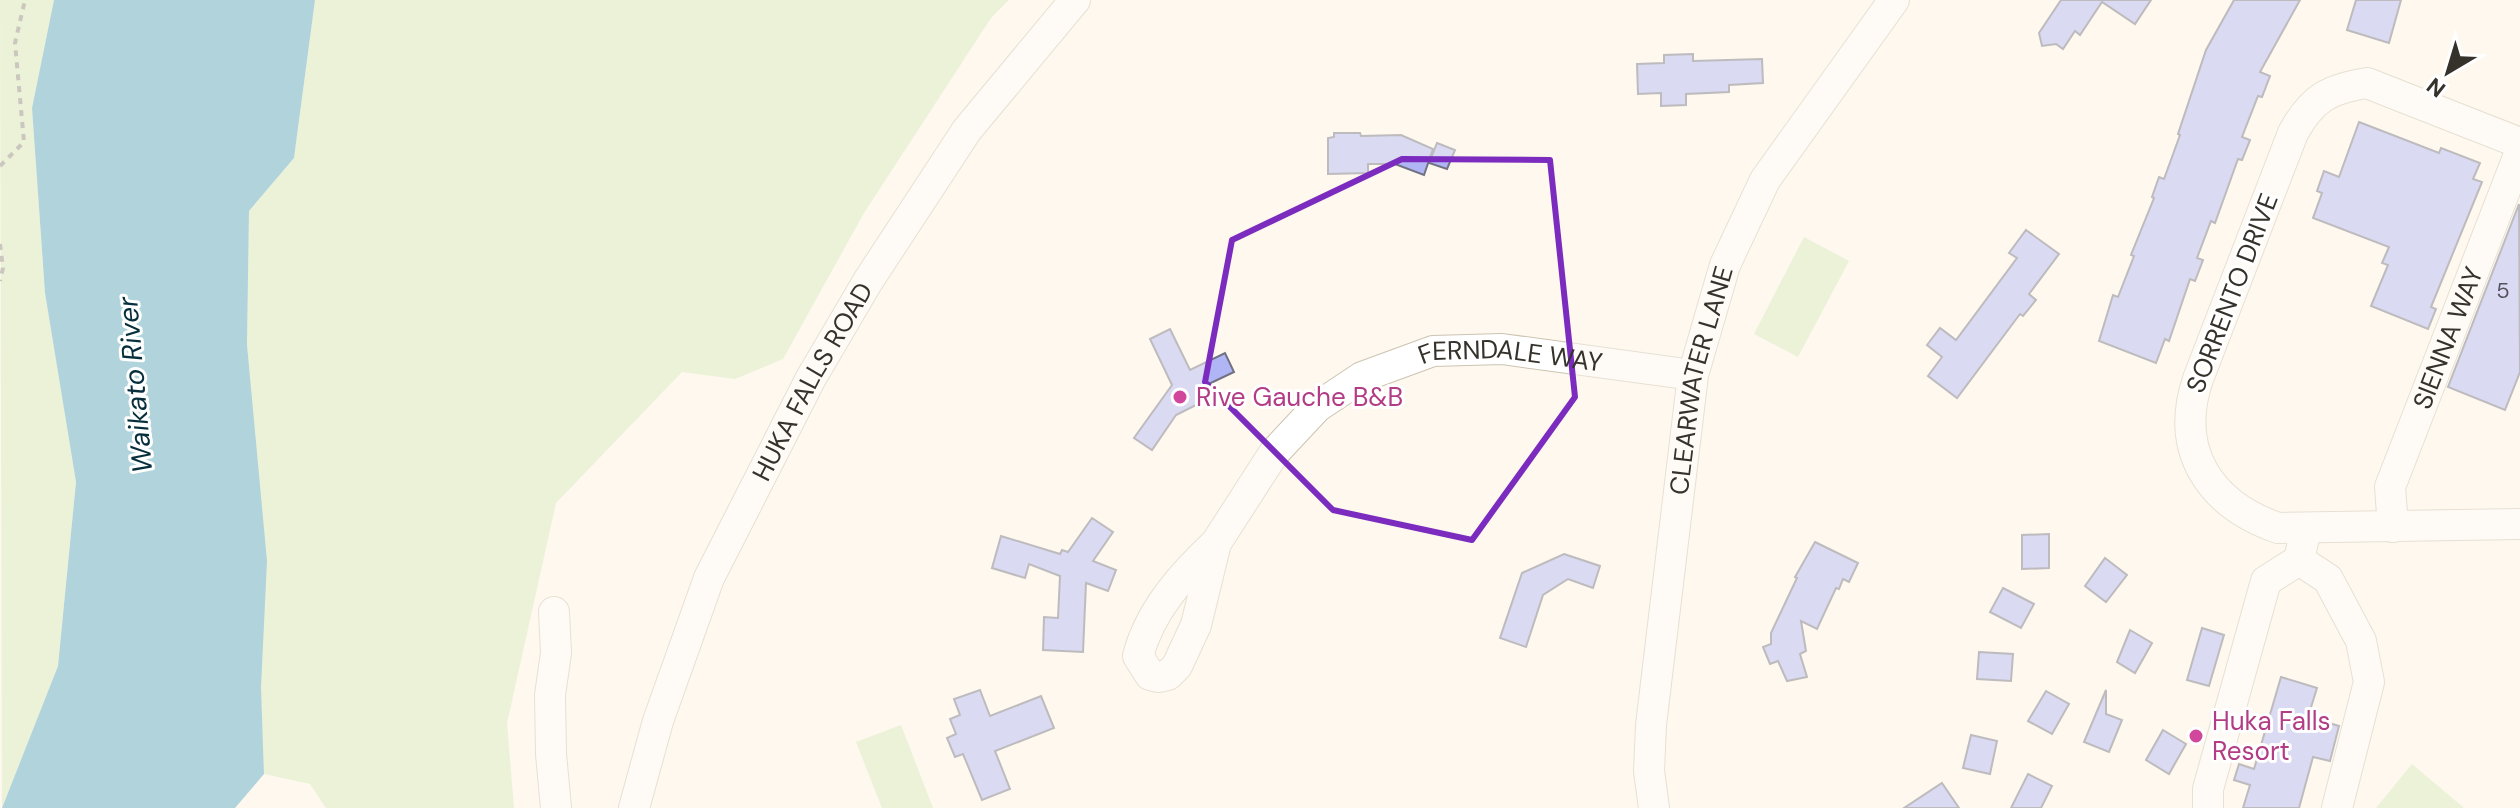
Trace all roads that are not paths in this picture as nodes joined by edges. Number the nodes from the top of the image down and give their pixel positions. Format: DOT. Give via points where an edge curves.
graph roads {
  1 [pos="1075,0"];
  2 [pos="1894,0"];
  3 [pos="2520,143"];
  4 [pos="2520,152"];
  5 [pos="1693,375"];
  6 [pos="2520,524"];
  7 [pos="2393,527"];
  8 [pos="2306,528"];
  9 [pos="1216,543"];
  10 [pos="2299,560"];
  11 [pos="554,612"];
  12 [pos="556,808"];
  13 [pos="634,808"];
  14 [pos="1654,808"];
  15 [pos="2208,808"];
  16 [pos="2337,808"];
  1 -- 13 [label="street, HUKA FALLS ROAD" via="967,130 811,378 709,578 658,721"];
  2 -- 5 [label="street, CLEARWATER LANE" via="1765,180 1725,265"];
  3 -- 8 [label="street, SORRENTO DRIVE" via="2367,83 2322,95 2293,133 2198,379 2189,419 2197,456 2219,494 2256,520 2278,528"];
  4 -- 7 [label="street, SIENNA WAY" via="2390,487"];
  5 -- 9 [label="street, FERNDALE WAY" via="1502,349 1433,351 1400,362 1362,377 1317,407 1274,453"];
  5 -- 14 [label="street, CLEARWATER LANE" via="1651,725"];
  6 -- 7 [label="street, SORRENTO DRIVE"];
  7 -- 8 [label="street, SORRENTO DRIVE"];
  8 -- 10 [label="street"];
  10 -- 15 [label="street" via="2266,581 2208,789"];
  10 -- 16 [label="street" via="2328,579 2361,641 2369,682"];
  11 -- 12 [label="street" via="550,710"];
}
